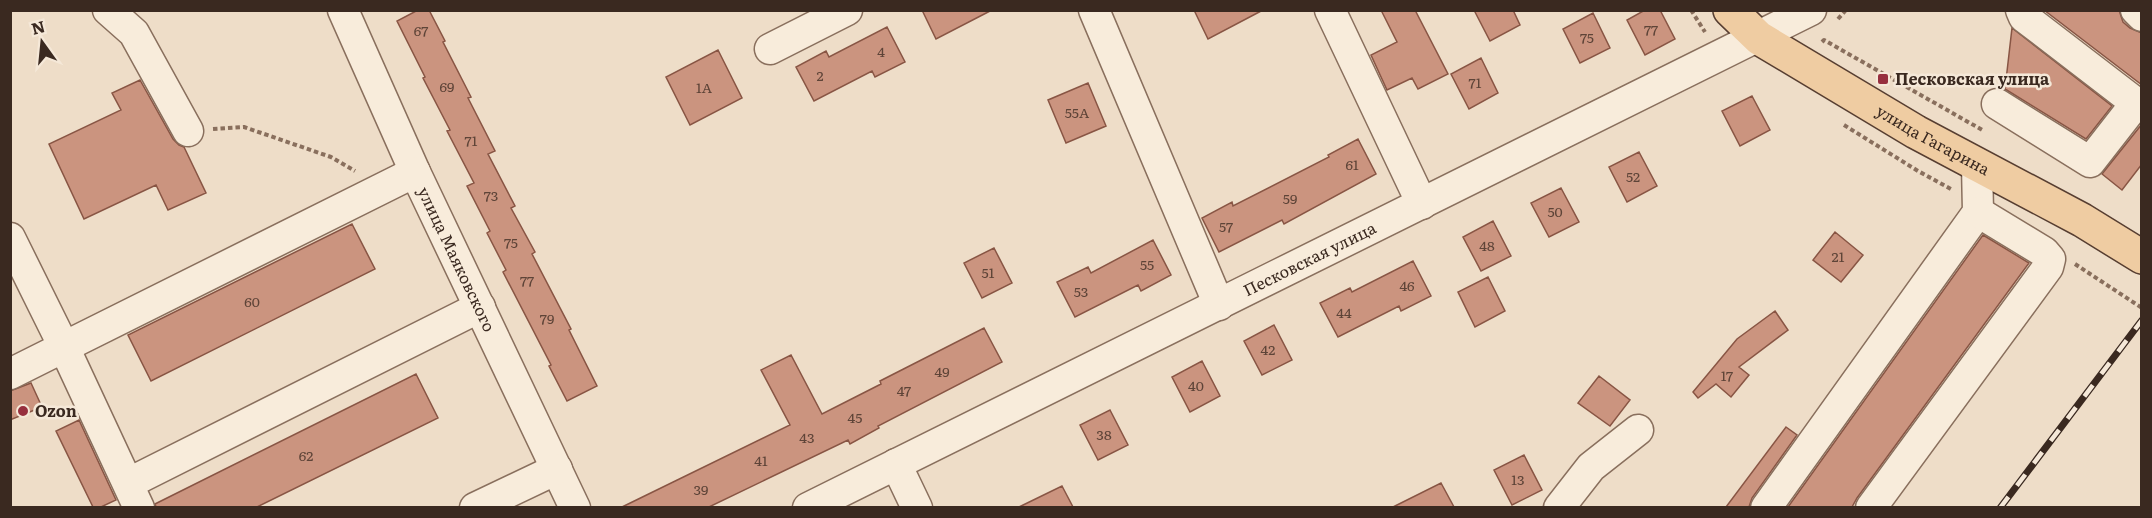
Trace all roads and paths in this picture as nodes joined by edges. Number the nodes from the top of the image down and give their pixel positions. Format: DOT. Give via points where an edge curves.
graph roads {
  1 [pos="108,10"];
  2 [pos="343,10"];
  3 [pos="847,10"];
  4 [pos="1094,10"];
  5 [pos="1330,10"];
  6 [pos="1730,10"];
  7 [pos="1811,10"];
  8 [pos="2021,10"];
  9 [pos="2136,10"];
  10 [pos="2142,16"];
  11 [pos="1759,38"];
  12 [pos="770,49"];
  13 [pos="1997,104"];
  14 [pos="188,131"];
  15 [pos="1977,165"];
  16 [pos="415,172"];
  17 [pos="384,188"];
  18 [pos="1422,204"];
  19 [pos="1978,212"];
  20 [pos="10,238"];
  21 [pos="2142,257"];
  22 [pos="1219,304"];
  23 [pos="480,307"];
  24 [pos="64,347"];
  25 [pos="10,374"];
  26 [pos="1638,430"];
  27 [pos="896,464"];
  28 [pos="556,469"];
  29 [pos="134,495"];
  30 [pos="475,507"];
  31 [pos="575,507"];
  32 [pos="808,507"];
  33 [pos="917,507"];
  34 [pos="1559,507"];
  35 [pos="1766,507"];
  36 [pos="1871,507"];
  1 -- 14 [label="street" via="134,33"];
  2 -- 16 [label="street, улица Маяковского"];
  3 -- 12 [label="street"];
  4 -- 22 [label="street"];
  5 -- 18 [label="street"];
  6 -- 11 [label="main road, улица Гагарина"];
  7 -- 11 [label="street, Песковская улица"];
  8 -- 13 [label="street" via="2024,18 2136,103 2090,162"];
  9 -- 10 [label="street"];
  11 -- 15 [label="main road, улица Гагарина"];
  11 -- 18 [label="street, Песковская улица"];
  14 -- 17 [label="path" via="244,127 331,157"];
  15 -- 19 [label="street"];
  15 -- 21 [label="main road, улица Гагарина" via="2082,220"];
  16 -- 17 [label="street"];
  16 -- 23 [label="street, улица Маяковского"];
  17 -- 24 [label="street"];
  18 -- 22 [label="street, Песковская улица"];
  19 -- 35 [label="street"];
  19 -- 36 [label="street" via="2044,252 2050,259 2048,267"];
  20 -- 24 [label="street"];
  22 -- 27 [label="street, Песковская улица"];
  23 -- 28 [label="street, улица Маяковского"];
  23 -- 29 [label="street"];
  24 -- 25 [label="street"];
  24 -- 29 [label="street"];
  26 -- 34 [label="street" via="1591,467"];
  27 -- 32 [label="street, Песковская улица"];
  27 -- 33 [label="street"];
  28 -- 30 [label="street"];
  28 -- 31 [label="street, улица Маяковского"];
}
